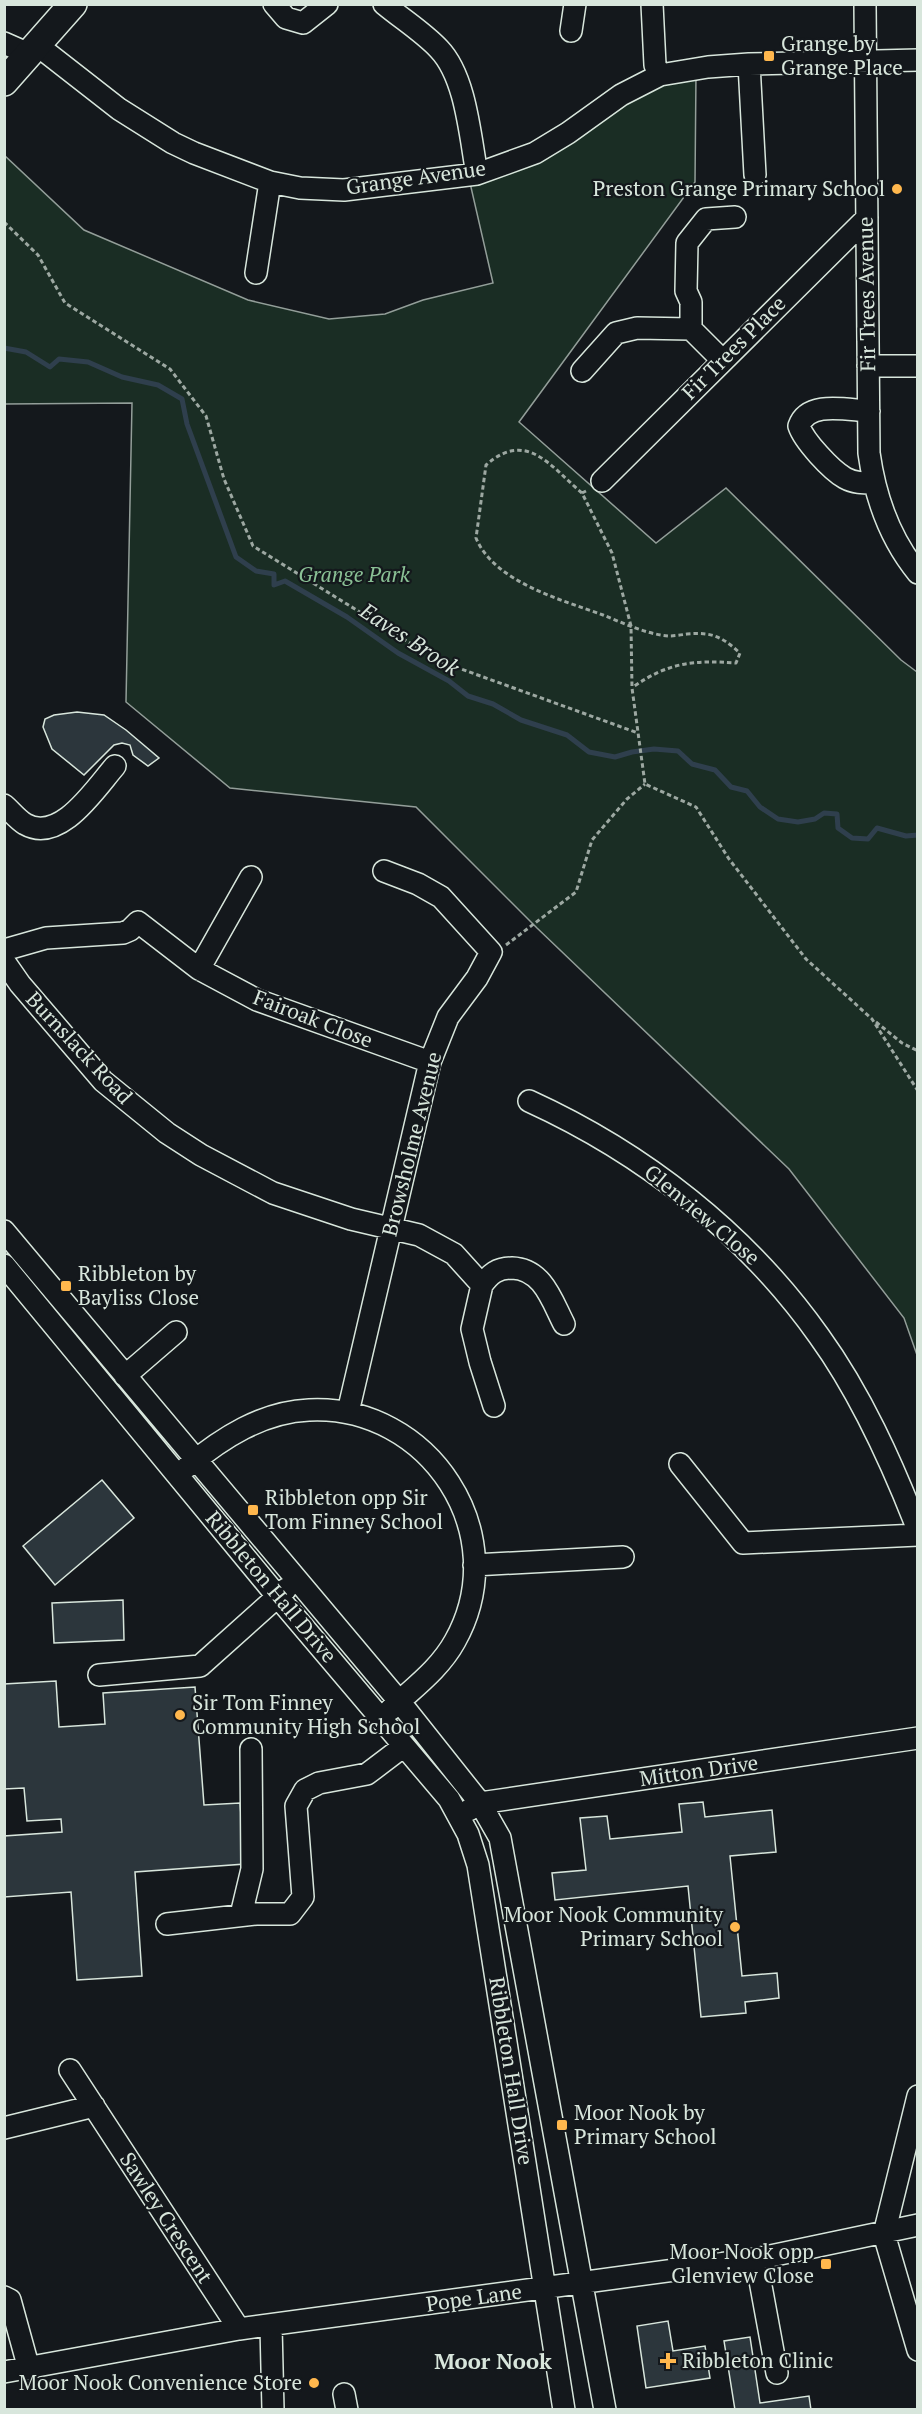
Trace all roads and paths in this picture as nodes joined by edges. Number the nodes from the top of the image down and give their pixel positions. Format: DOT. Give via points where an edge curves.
graph roads {
  1 [pos="73,4"];
  2 [pos="274,4"];
  3 [pos="327,4"];
  4 [pos="384,4"];
  5 [pos="575,4"];
  6 [pos="652,4"];
  7 [pos="865,4"];
  8 [pos="571,31"];
  9 [pos="4,44"];
  10 [pos="33,49"];
  11 [pos="918,60"];
  12 [pos="864,62"];
  13 [pos="749,64"];
  14 [pos="660,75"];
  15 [pos="4,82"];
  16 [pos="477,174"];
  17 [pos="755,175"];
  18 [pos="270,182"];
  19 [pos="735,217"];
  20 [pos="867,218"];
  21 [pos="4,222"];
  22 [pos="255,273"];
  23 [pos="691,329"];
  24 [pos="722,360"];
  25 [pos="868,366"];
  26 [pos="918,366"];
  27 [pos="582,371"];
  28 [pos="869,411"];
  29 [pos="602,481"];
  30 [pos="873,483"];
  31 [pos="582,493"];
  32 [pos="918,573"];
  33 [pos="632,626"];
  34 [pos="632,688"];
  35 [pos="638,733"];
  36 [pos="115,766"];
  37 [pos="645,784"];
  38 [pos="4,805"];
  39 [pos="384,871"];
  40 [pos="251,877"];
  41 [pos="4,950"];
  42 [pos="491,952"];
  43 [pos="4,961"];
  44 [pos="199,969"];
  45 [pos="872,1019"];
  46 [pos="918,1051"];
  47 [pos="430,1062"];
  48 [pos="918,1091"];
  49 [pos="529,1101"];
  50 [pos="390,1229"];
  51 [pos="4,1231"];
  52 [pos="4,1265"];
  53 [pos="482,1285"];
  54 [pos="564,1324"];
  55 [pos="176,1332"];
  56 [pos="125,1376"];
  57 [pos="494,1407"];
  58 [pos="348,1412"];
  59 [pos="197,1459"];
  60 [pos="680,1464"];
  61 [pos="177,1475"];
  62 [pos="918,1530"];
  63 [pos="918,1535"];
  64 [pos="623,1557"];
  65 [pos="474,1565"];
  66 [pos="298,1578"];
  67 [pos="277,1596"];
  68 [pos="99,1675"];
  69 [pos="399,1701"];
  70 [pos="382,1718"];
  71 [pos="918,1738"];
  72 [pos="404,1746"];
  73 [pos="251,1749"];
  74 [pos="480,1803"];
  75 [pos="459,1817"];
  76 [pos="241,1916"];
  77 [pos="167,1924"];
  78 [pos="70,2070"];
  79 [pos="918,2096"];
  80 [pos="94,2106"];
  81 [pos="4,2128"];
  82 [pos="918,2225"];
  83 [pos="884,2234"];
  84 [pos="756,2259"];
  85 [pos="580,2282"];
  86 [pos="545,2289"];
  87 [pos="4,2297"];
  88 [pos="271,2326"];
  89 [pos="238,2329"];
  90 [pos="918,2350"];
  91 [pos="29,2368"];
  92 [pos="4,2372"];
  93 [pos="777,2373"];
  94 [pos="273,2409"];
  95 [pos="564,2409"];
  96 [pos="605,2409"];
  1 -- 10 [label="main road"];
  2 -- 3 [label="street" via="286,18 303,23"];
  4 -- 16 [label="street" via="440,50 456,74"];
  5 -- 8 [label="street"];
  6 -- 14 [label="street" via="655,64"];
  7 -- 12 [label="street, Fir Trees Avenue"];
  9 -- 10 [label="street, Grange Avenue"];
  10 -- 15 [label="main road"];
  10 -- 18 [label="street, Grange Avenue" via="173,143"];
  11 -- 12 [label="street, Grange Avenue"];
  12 -- 13 [label="street, Grange Avenue"];
  12 -- 20 [label="street, Fir Trees Avenue"];
  13 -- 14 [label="street, Grange Avenue"];
  13 -- 17 [label="street"];
  14 -- 16 [label="street, Grange Avenue" via="621,95 535,153"];
  16 -- 18 [label="street, Grange Avenue" via="344,190"];
  18 -- 22 [label="street"];
  19 -- 23 [label="street" via="706,219 687,243 686,291 691,302"];
  20 -- 24 [label="street, Fir Trees Place"];
  20 -- 25 [label="street, Fir Trees Avenue"];
  21 -- 35 [label="path" via="38,255 65,303 170,369 206,416 224,479 253,546 439,661"];
  23 -- 24 [label="street"];
  23 -- 27 [label="street" via="637,328 616,333"];
  24 -- 29 [label="street, Fir Trees Place"];
  25 -- 26 [label="street"];
  25 -- 28 [label="street, Fir Trees Avenue"];
  28 -- 30 [label="street, Fir Trees Avenue"];
  28 -- 30 [label="street" via="817,409 808,412 799,426 834,470 853,481"];
  29 -- 31 [label="path"];
  30 -- 32 [label="street, Fir Trees Avenue" via="905,557"];
  31 -- 33 [label="path" via="612,553"];
  31 -- 33 [label="path" via="533,451 515,449 496,455 486,465 476,538 480,549 521,582"];
  33 -- 34 [label="path"];
  33 -- 34 [label="path" via="668,636 705,632 724,639 740,653 736,663 700,660 668,666"];
  34 -- 35 [label="path"];
  35 -- 37 [label="path"];
  36 -- 38 [label="street" via="66,820 50,828 23,823"];
  37 -- 42 [label="path" via="592,840 576,892 513,941"];
  37 -- 45 [label="path" via="696,807 729,859 806,959"];
  39 -- 42 [label="street" via="441,897"];
  40 -- 44 [label="street"];
  41 -- 44 [label="street, Fairoak Close" via="46,938 123,933 138,922"];
  42 -- 47 [label="street, Browsholme Avenue" via="448,1017"];
  43 -- 50 [label="street, Burnslack Road" via="104,1081 167,1133 273,1193"];
  44 -- 47 [label="street, Fairoak Close" via="257,1000"];
  45 -- 46 [label="path"];
  45 -- 48 [label="path"];
  47 -- 50 [label="street, Browsholme Avenue"];
  49 -- 62 [label="street, Glenview Close" via="599,1136 640,1162 715,1221 771,1275 820,1336 855,1394"];
  50 -- 53 [label="street, Burnslack Road" via="419,1236 454,1254"];
  50 -- 58 [label="street, Browsholme Avenue"];
  51 -- 56 [label="street, Ribbleton Hall Drive"];
  52 -- 61 [label="street, Ribbleton Hall Drive"];
  53 -- 54 [label="street" via="498,1270 527,1271 541,1281"];
  53 -- 57 [label="street" via="472,1329"];
  55 -- 56 [label="street"];
  56 -- 59 [label="street, Ribbleton Hall Drive"];
  58 -- 59 [label="street" via="308,1410 268,1417 231,1435"];
  58 -- 65 [label="street" via="401,1433 442,1471 469,1525"];
  59 -- 61 [label="street"];
  59 -- 66 [label="street, Ribbleton Hall Drive"];
  60 -- 63 [label="street" via="743,1543"];
  61 -- 67 [label="street, Ribbleton Hall Drive"];
  64 -- 65 [label="street"];
  65 -- 69 [label="street" via="470,1604 456,1640 434,1671"];
  66 -- 67 [label="street"];
  66 -- 69 [label="street, Ribbleton Hall Drive"];
  67 -- 68 [label="street" via="200,1666"];
  67 -- 70 [label="street, Ribbleton Hall Drive"];
  69 -- 70 [label="street"];
  69 -- 74 [label="street, Ribbleton Hall Drive"];
  70 -- 72 [label="street, Ribbleton Hall Drive"];
  71 -- 74 [label="street, Mitton Drive"];
  72 -- 75 [label="street, Ribbleton Hall Drive" via="449,1799"];
  72 -- 76 [label="street" via="367,1774 319,1783 305,1790 296,1806 303,1897 290,1914"];
  73 -- 76 [label="street" via="252,1869"];
  74 -- 75 [label="street"];
  74 -- 85 [label="street, Ribbleton Hall Drive" via="500,1838"];
  75 -- 86 [label="street, Ribbleton Hall Drive" via="478,1865"];
  76 -- 77 [label="street"];
  78 -- 80 [label="street, Sawley Crescent"];
  79 -- 83 [label="street"];
  80 -- 81 [label="street"];
  80 -- 89 [label="street, Sawley Crescent"];
  82 -- 83 [label="street, Pope Lane"];
  83 -- 84 [label="street, Pope Lane"];
  83 -- 90 [label="street"];
  84 -- 85 [label="street, Pope Lane"];
  84 -- 93 [label="street"];
  85 -- 86 [label="street, Pope Lane"];
  85 -- 96 [label="street, Ribbleton Hall Drive"];
  86 -- 88 [label="street, Pope Lane"];
  86 -- 95 [label="street, Ribbleton Hall Drive"];
  87 -- 91 [label="street" via="10,2300"];
  88 -- 89 [label="street, Pope Lane"];
  88 -- 94 [label="street"];
  89 -- 91 [label="street, Pope Lane"];
  91 -- 92 [label="street, Pope Lane"];
}
